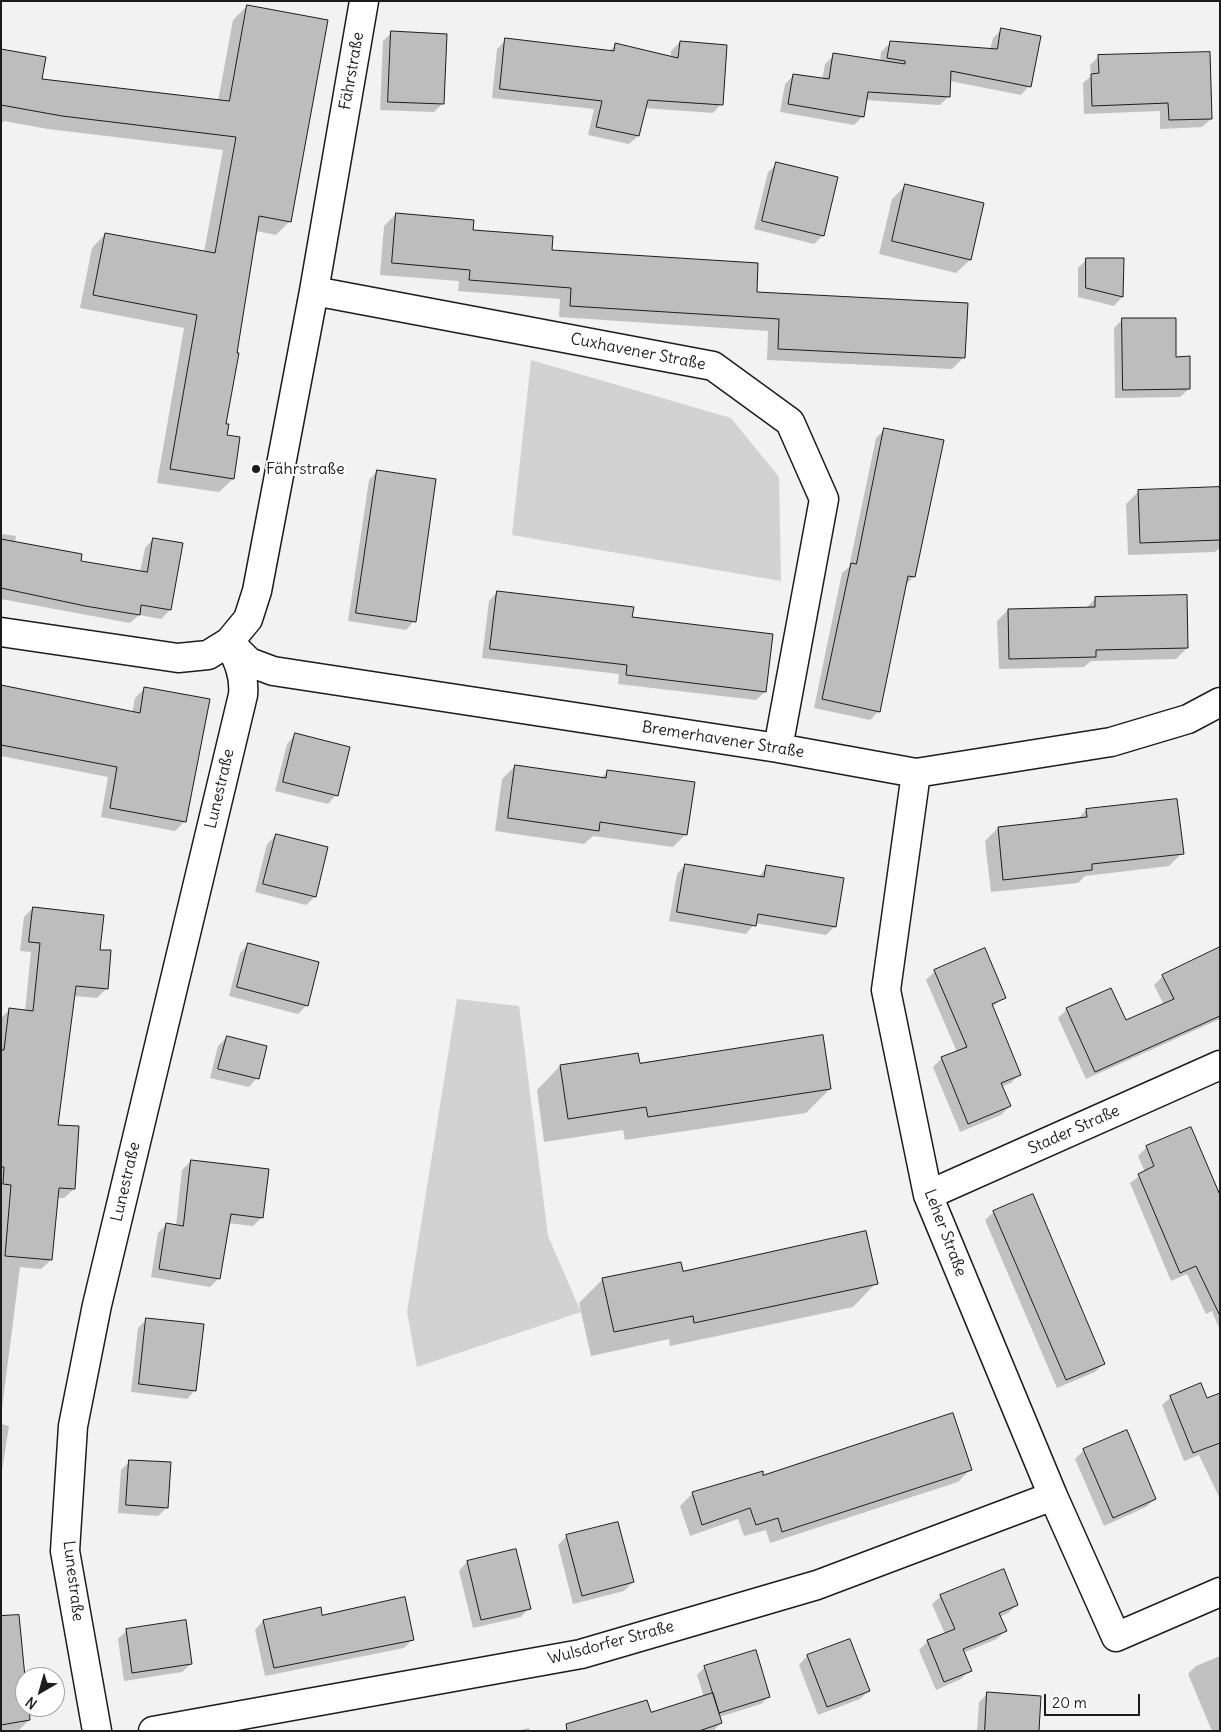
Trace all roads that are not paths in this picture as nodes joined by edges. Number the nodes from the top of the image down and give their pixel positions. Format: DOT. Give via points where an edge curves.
graph roads {
  1 [pos="364,1"];
  2 [pos="314,291"];
  3 [pos="1,632"];
  4 [pos="229,642"];
  5 [pos="1220,702"];
  6 [pos="778,748"];
  7 [pos="916,773"];
  8 [pos="1220,1065"];
  9 [pos="928,1195"];
  10 [pos="1053,1496"];
  11 [pos="1220,1592"];
  12 [pos="97,1731"];
  13 [pos="153,1731"];
  1 -- 2 [label="street, Fährstraße"];
  2 -- 4 [label="street, Fährstraße" via="257,591 248,619"];
  2 -- 6 [label="street, Cuxhavener Straße" via="713,366 790,422 824,499"];
  3 -- 4 [label="street, Fährstraße" via="178,658 208,655"];
  4 -- 6 [label="street, Bremerhavener Straße" via="249,662 273,670"];
  4 -- 12 [label="street, Lunestraße" via="241,667 243,695 97,1305 73,1426 66,1551"];
  5 -- 7 [label="street, Bremerhavener Straße" via="1188,719 1111,742"];
  6 -- 7 [label="street, Bremerhavener Straße"];
  7 -- 9 [label="street, Leher Straße" via="886,990"];
  8 -- 9 [label="street, Stader Straße"];
  9 -- 10 [label="street, Leher Straße"];
  10 -- 11 [label="street, Leher Straße" via="1116,1637"];
  10 -- 13 [label="street, Wulsdorfer Straße" via="818,1585 581,1654"];
}
